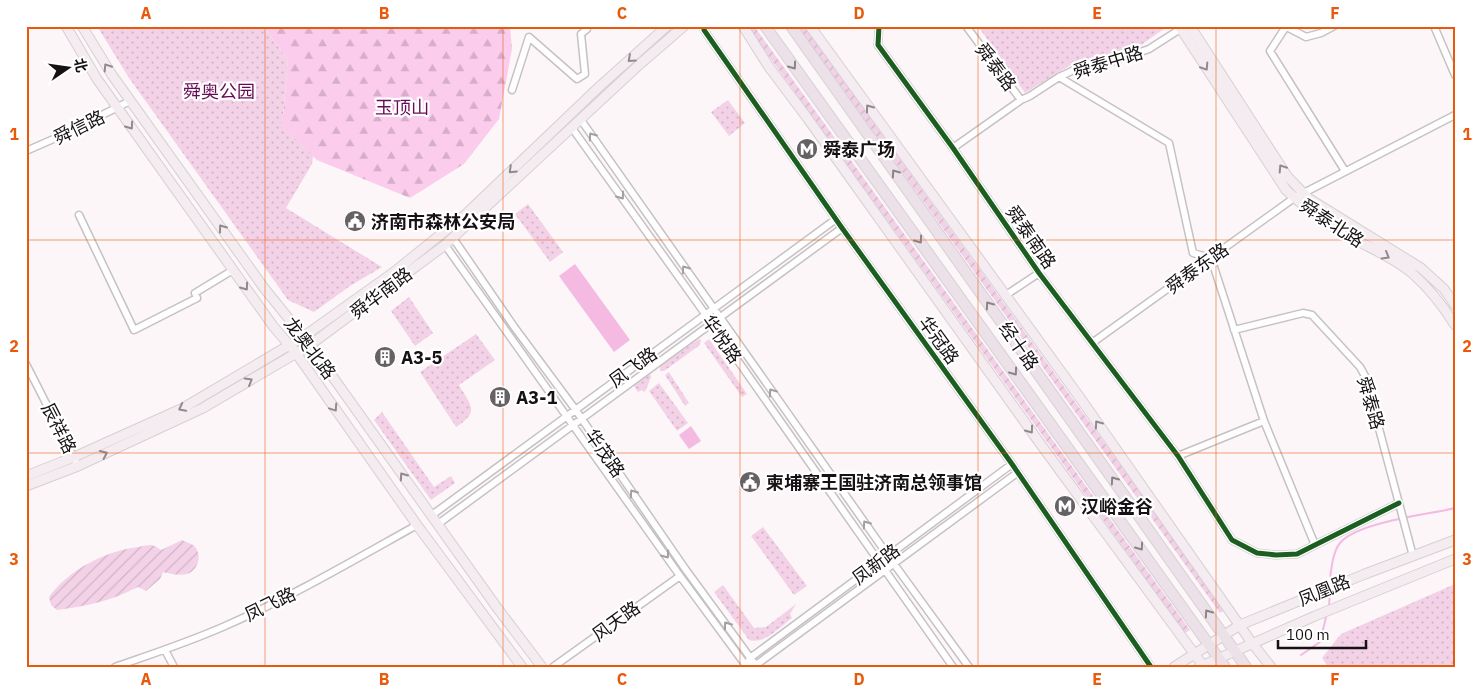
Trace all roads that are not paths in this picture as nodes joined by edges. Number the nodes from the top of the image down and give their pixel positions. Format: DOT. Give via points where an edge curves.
graph roads {
  1 [pos="66,26"];
  2 [pos="82,26"];
  3 [pos="667,26"];
  4 [pos="684,26"];
  5 [pos="743,26"];
  6 [pos="765,26"];
  7 [pos="791,26"];
  8 [pos="810,26"];
  9 [pos="879,26"];
  10 [pos="966,26"];
  11 [pos="1334,26"];
  12 [pos="1434,26"];
  13 [pos="1184,27"];
  14 [pos="1285,27"];
  15 [pos="587,29"];
  16 [pos="704,30"];
  17 [pos="1455,75"];
  18 [pos="1059,77"];
  19 [pos="512,90"];
  20 [pos="1030,96"];
  21 [pos="1021,100"];
  22 [pos="130,101"];
  23 [pos="117,108"];
  24 [pos="1455,115"];
  25 [pos="581,120"];
  26 [pos="572,128"];
  27 [pos="953,148"];
  28 [pos="26,150"];
  29 [pos="1345,171"];
  30 [pos="1303,193"];
  31 [pos="1294,198"];
  32 [pos="79,215"];
  33 [pos="836,219"];
  34 [pos="842,228"];
  35 [pos="453,238"];
  36 [pos="445,245"];
  37 [pos="1211,258"];
  38 [pos="233,270"];
  39 [pos="1040,274"];
  40 [pos="1006,295"];
  41 [pos="1455,305"];
  42 [pos="713,308"];
  43 [pos="705,315"];
  44 [pos="719,318"];
  45 [pos="712,324"];
  46 [pos="1455,324"];
  47 [pos="1234,330"];
  48 [pos="304,337"];
  49 [pos="1092,343"];
  50 [pos="310,345"];
  51 [pos="289,347"];
  52 [pos="296,354"];
  53 [pos="26,364"];
  54 [pos="575,409"];
  55 [pos="566,416"];
  56 [pos="581,419"];
  57 [pos="1264,421"];
  58 [pos="573,425"];
  59 [pos="1178,456"];
  60 [pos="76,461"];
  61 [pos="1012,464"];
  62 [pos="1017,472"];
  63 [pos="26,476"];
  64 [pos="26,486"];
  65 [pos="1399,503"];
  66 [pos="432,515"];
  67 [pos="417,524"];
  68 [pos="438,524"];
  69 [pos="1455,540"];
  70 [pos="1315,545"];
  71 [pos="888,555"];
  72 [pos="1413,556"];
  73 [pos="1455,559"];
  74 [pos="880,562"];
  75 [pos="894,564"];
  76 [pos="885,571"];
  77 [pos="680,576"];
  78 [pos="1240,625"];
  79 [pos="1223,634"];
  80 [pos="1252,643"];
  81 [pos="1209,644"];
  82 [pos="166,650"];
  83 [pos="1234,650"];
  84 [pos="1194,653"];
  85 [pos="750,658"];
  86 [pos="1218,658"];
  87 [pos="746,666"];
  88 [pos="756,666"];
  89 [pos="1202,666"];
  90 [pos="115,667"];
  91 [pos="174,667"];
  92 [pos="522,667"];
  93 [pos="542,667"];
  94 [pos="552,667"];
  95 [pos="953,667"];
  96 [pos="969,667"];
  97 [pos="1151,667"];
  98 [pos="1174,667"];
  99 [pos="1225,667"];
  100 [pos="1246,667"];
  101 [pos="1271,667"];
  1 -- 23 [label="main road, 龙奥北路" via="87,65"];
  22 -- 2 [label="main road, 龙奥北路, one-way"];
  3 -- 48 [label="main road, 舜华南路, one-way" via="466,214 394,272"];
  4 -- 25 [label="main road, 舜华南路"];
  5 -- 84 [label="main road, one-way" via="769,67"];
  6 -- 81 [label="highway, 经十路, one-way"];
  79 -- 7 [label="highway, 经十路, one-way"];
  40 -- 8 [label="main road, 经十路, one-way"];
  9 -- 27 [label="street, 舜泰南路" via="878,45"];
  10 -- 21 [label="street, 舜泰路"];
  11 -- 14 [label="street" via="1306,37"];
  12 -- 17 [label="street"];
  13 -- 18 [label="street, 舜泰中路" via="1149,49"];
  30 -- 13 [label="main road, one-way" via="1287,176"];
  13 -- 31 [label="main road, 舜泰北路, one-way"];
  14 -- 29 [label="street" via="1270,51"];
  15 -- 19 [label="street" via="581,34 585,74 577,79 529,37"];
  16 -- 33 [label="street, 华冠路"];
  18 -- 20 [label="street, 舜泰中路"];
  18 -- 37 [label="street" via="1169,144 1193,253"];
  20 -- 21 [label="street, 舜泰路"];
  21 -- 27 [label="street"];
  22 -- 23 [label="street, 舜信路"];
  48 -- 22 [label="main road, 龙奥北路, one-way" via="264,288"];
  23 -- 28 [label="street, 舜信路"];
  23 -- 38 [label="main road, 龙奥北路, one-way"];
  24 -- 29 [label="street, 舜泰东路"];
  25 -- 26 [label="main road, 舜华南路"];
  42 -- 25 [label="street, one-way"];
  26 -- 35 [label="main road, 舜华南路"];
  26 -- 43 [label="street, 华悦路, one-way"];
  27 -- 39 [label="street, 舜泰南路"];
  29 -- 30 [label="street, 舜泰东路"];
  30 -- 31 [label="street, 舜泰东路"];
  30 -- 41 [label="main road" via="1421,268 1444,289"];
  31 -- 37 [label="street, 舜泰东路"];
  31 -- 46 [label="main road, 舜泰北路, one-way" via="1303,207 1413,274"];
  32 -- 38 [label="street" via="134,330 197,298 195,293"];
  33 -- 34 [label="street, 华冠路"];
  33 -- 42 [label="street, 凤飞路"];
  34 -- 44 [label="street, 凤飞路"];
  34 -- 61 [label="street, 华冠路"];
  35 -- 36 [label="main road, 舜华南路"];
  35 -- 54 [label="street, 华茂路"];
  36 -- 50 [label="main road, 舜华南路"];
  36 -- 55 [label="street, 华茂路"];
  37 -- 47 [label="street"];
  37 -- 49 [label="street, 舜泰东路"];
  38 -- 51 [label="main road, 龙奥北路, one-way"];
  39 -- 40 [label="street"];
  39 -- 49 [label="street, 舜泰南路"];
  78 -- 40 [label="main road, 经十路, one-way"];
  42 -- 43 [label="street, 凤飞路"];
  42 -- 44 [label="street"];
  43 -- 45 [label="street, 华悦路"];
  43 -- 54 [label="street, 凤飞路"];
  44 -- 45 [label="street, 凤飞路"];
  71 -- 44 [label="street, one-way"];
  45 -- 56 [label="street, 凤飞路"];
  45 -- 74 [label="street, 华悦路"];
  47 -- 57 [label="street"];
  47 -- 65 [label="street, 舜泰路" via="1303,313 1312,315 1365,376"];
  48 -- 50 [label="main road, 龙奥北路"];
  48 -- 51 [label="main road, 舜华南路"];
  49 -- 59 [label="street, 舜泰南路"];
  50 -- 52 [label="main road, 舜华南路"];
  66 -- 50 [label="main road, 龙奥北路, one-way"];
  51 -- 52 [label="main road, 龙奥北路"];
  51 -- 60 [label="main road, 舜华南路, one-way" via="183,408"];
  60 -- 52 [label="main road, 舜华南路, one-way" via="203,408"];
  52 -- 67 [label="main road, 龙奥北路, one-way"];
  53 -- 60 [label="street, 辰祥路"];
  54 -- 55 [label="street, 凤飞路"];
  54 -- 56 [label="street, 华茂路"];
  55 -- 58 [label="street, 华茂路"];
  55 -- 66 [label="street, 凤飞路"];
  56 -- 58 [label="street, 凤飞路"];
  85 -- 56 [label="street, 华茂路, one-way"];
  57 -- 59 [label="street"];
  57 -- 70 [label="street"];
  58 -- 68 [label="street, 凤飞路"];
  58 -- 77 [label="street, 华茂路, one-way"];
  59 -- 70 [label="street, 舜泰南路" via="1232,540 1256,553 1276,555 1297,554"];
  60 -- 63 [label="main road, 舜华南路"];
  60 -- 64 [label="main road, 舜华南路"];
  61 -- 62 [label="street, 华冠路"];
  61 -- 71 [label="street, 凤新路"];
  62 -- 75 [label="street, 凤新路"];
  62 -- 97 [label="street, 华冠路"];
  65 -- 70 [label="street, 舜泰南路"];
  65 -- 72 [label="street, 舜泰路"];
  66 -- 68 [label="main road, 龙奥北路"];
  67 -- 82 [label="street, 凤飞路" via="298,590 225,626"];
  67 -- 92 [label="main road, 龙奥北路"];
  68 -- 93 [label="main road, 龙奥北路"];
  69 -- 72 [label="main road, 凤凰路"];
  71 -- 74 [label="street, 凤新路"];
  71 -- 75 [label="street"];
  72 -- 78 [label="main road, 凤凰路"];
  73 -- 80 [label="main road, 凤凰路"];
  74 -- 76 [label="street, 华悦路"];
  74 -- 85 [label="street, 凤新路"];
  75 -- 76 [label="street, 凤新路"];
  75 -- 96 [label="street"];
  76 -- 88 [label="street, 凤新路"];
  76 -- 95 [label="street, 华悦路"];
  77 -- 87 [label="street, 华茂路"];
  77 -- 94 [label="street, 风天路"];
  78 -- 79 [label="main road, 凤凰路"];
  78 -- 80 [label="main road, 经十路"];
  79 -- 81 [label="main road, 凤凰路"];
  79 -- 83 [label="highway, 经十路"];
  80 -- 83 [label="main road, 凤凰路"];
  80 -- 101 [label="main road"];
  81 -- 84 [label="main road, 凤凰路"];
  81 -- 86 [label="highway, 经十路"];
  82 -- 90 [label="street, 凤飞路"];
  82 -- 91 [label="street"];
  83 -- 86 [label="main road, 凤凰路"];
  83 -- 100 [label="highway, 经十路"];
  84 -- 89 [label="main road"];
  84 -- 98 [label="main road, 凤凰路"];
  85 -- 87 [label="street, 凤新路"];
  85 -- 88 [label="street, 华茂路"];
  86 -- 89 [label="main road, 凤凰路"];
  86 -- 99 [label="highway"];
  87 -- 88 [label="street"];
}
